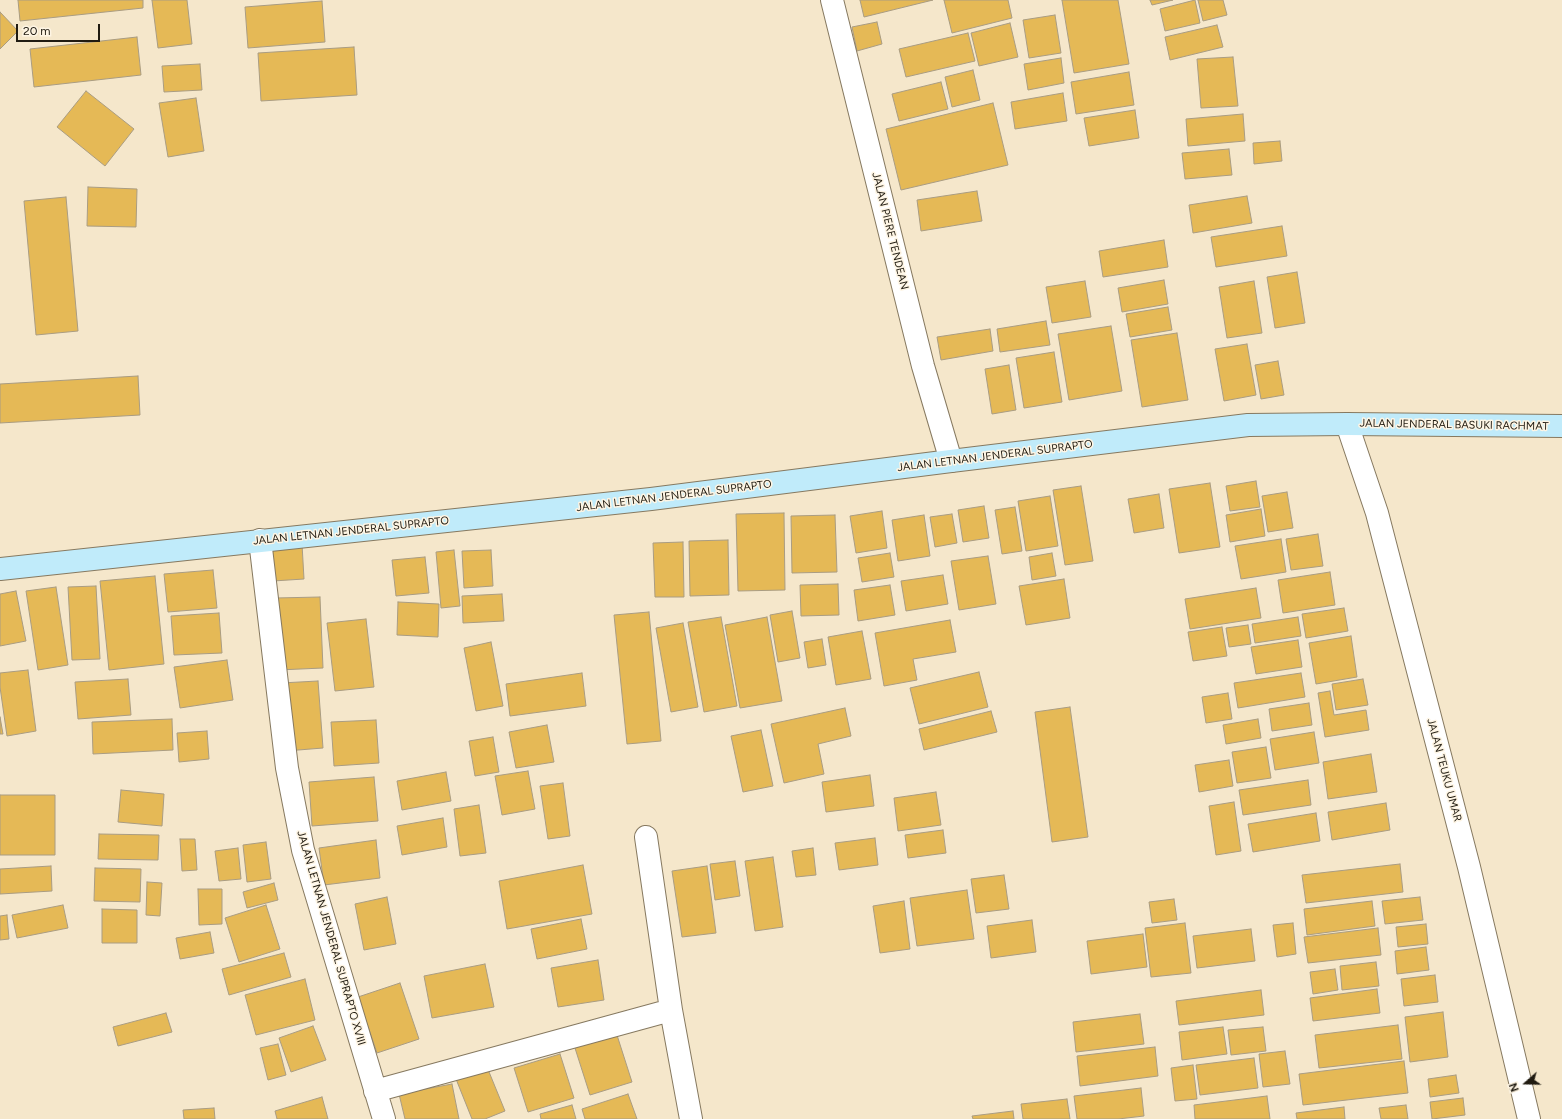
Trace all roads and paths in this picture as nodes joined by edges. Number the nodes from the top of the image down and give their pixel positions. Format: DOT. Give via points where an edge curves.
graph roads {
  1 [pos="832,0"];
  2 [pos="1347,424"];
  3 [pos="1562,426"];
  4 [pos="951,461"];
  5 [pos="260,540"];
  6 [pos="0,569"];
  7 [pos="646,837"];
  8 [pos="671,1010"];
  9 [pos="375,1091"];
  10 [pos="384,1119"];
  11 [pos="691,1119"];
  12 [pos="1529,1119"];
  1 -- 4 [label="street, JALAN PIERE TENDEAN" via="923,366"];
  2 -- 3 [label="main road, JALAN JENDERAL BASUKI RACHMAT"];
  2 -- 4 [label="main road, JALAN LETNAN JENDERAL SUPRAPTO" via="1248,425"];
  2 -- 12 [label="street, JALAN TEUKU UMAR" via="1377,512 1469,867"];
  4 -- 5 [label="main road, JALAN LETNAN JENDERAL SUPRAPTO" via="651,499"];
  5 -- 6 [label="main road, JALAN LETNAN JENDERAL SUPRAPTO"];
  5 -- 9 [label="street, JALAN LETNAN JENDERAL SUPRAPTO XVIII" via="287,768 303,850"];
  7 -- 8 [label="street"];
  8 -- 9 [label="street"];
  8 -- 11 [label="street"];
  9 -- 10 [label="street, JALAN LETNAN JENDERAL SUPRAPTO XVIII"];
}
